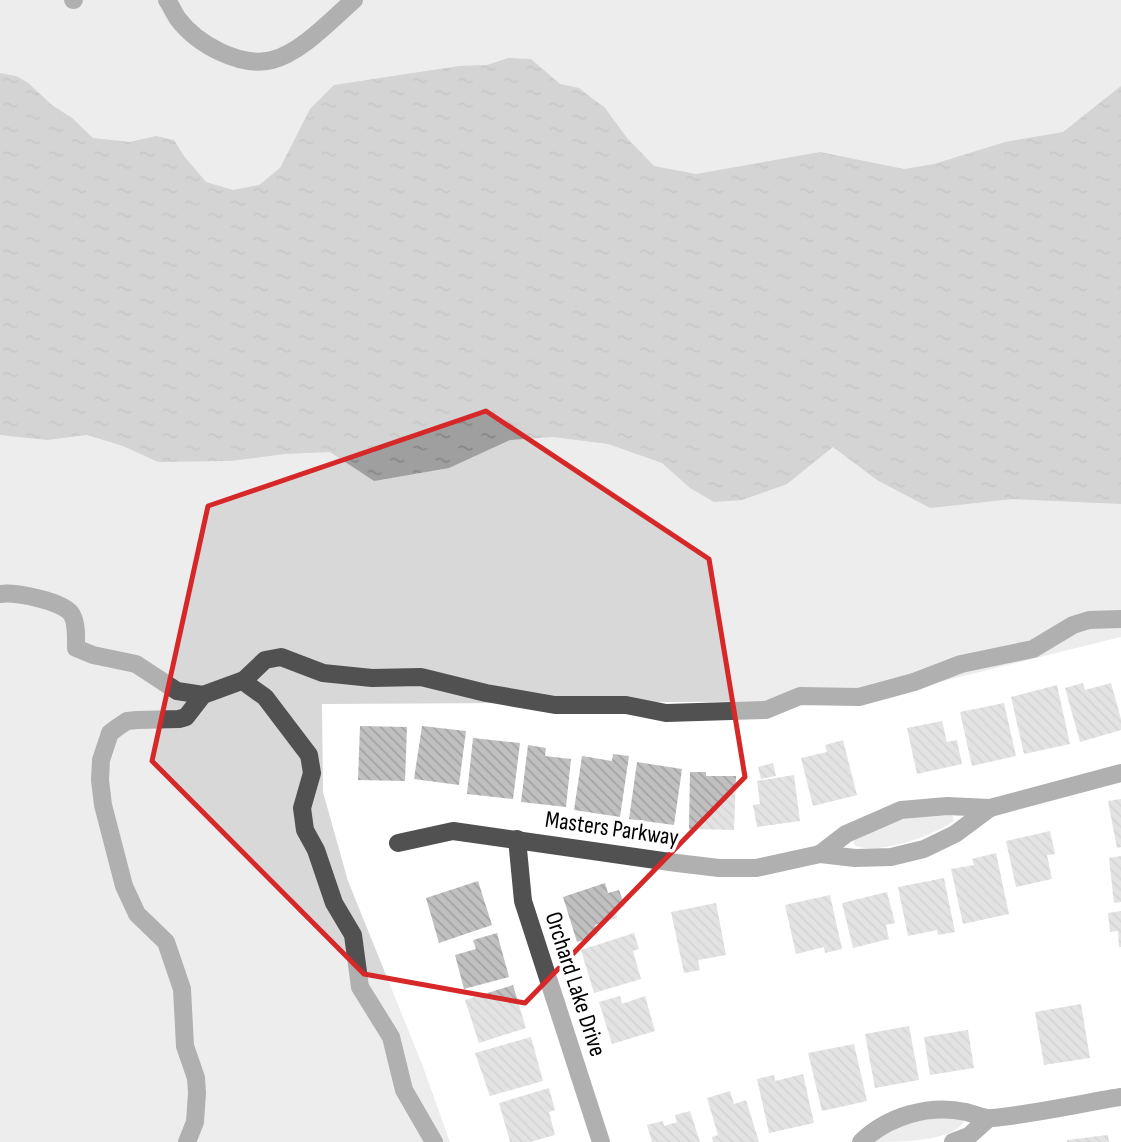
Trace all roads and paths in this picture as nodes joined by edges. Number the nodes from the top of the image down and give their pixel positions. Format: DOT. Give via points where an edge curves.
graph roads {
  1 [pos="167,0"];
  2 [pos="354,0"];
  3 [pos="0,594"];
  4 [pos="1121,619"];
  5 [pos="244,680"];
  6 [pos="203,695"];
  7 [pos="1121,773"];
  8 [pos="990,808"];
  9 [pos="517,839"];
  10 [pos="398,843"];
  11 [pos="820,854"];
  12 [pos="1121,1097"];
  13 [pos="989,1118"];
  14 [pos="187,1142"];
  15 [pos="435,1142"];
  16 [pos="601,1142"];
  17 [pos="861,1142"];
  18 [pos="953,1142"];
  1 -- 2 [label="street" via="178,19 200,40 237,58 258,62 274,60 298,47"];
  3 -- 6 [label="street" via="20,594 64,606 75,622 76,648 136,664 177,691"];
  4 -- 5 [label="street" via="1089,620 1033,649 961,664 859,697 800,696 766,709 666,713 626,705 555,705 421,677 323,673 281,657 265,660"];
  5 -- 6 [label="street"];
  5 -- 15 [label="street" via="265,697 309,755 312,773 302,808 305,830 334,903 353,935 359,987 391,1037 404,1090"];
  6 -- 14 [label="street" via="187,717 127,721 110,733 100,760 103,805 124,886 137,914 166,942 182,989 185,1046 197,1093 195,1122"];
  7 -- 8 [label="street, Masters Parkway"];
  8 -- 11 [label="street, Masters Parkway" via="901,810 846,834"];
  8 -- 11 [label="street, Masters Parkway" via="956,834 924,849 879,858"];
  9 -- 10 [label="street, Masters Parkway" via="453,831"];
  9 -- 11 [label="street, Masters Parkway" via="719,867 756,868"];
  9 -- 16 [label="street, Orchard Lake Drive" via="523,901"];
  12 -- 13 [label="street"];
  13 -- 17 [label="street" via="937,1110 903,1115 875,1128"];
  13 -- 18 [label="street" via="969,1136"];
}
